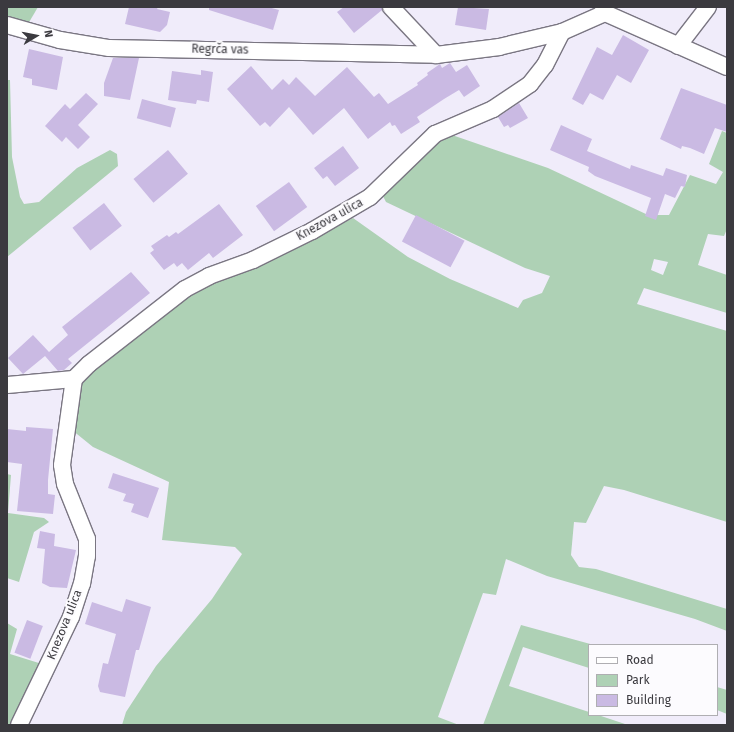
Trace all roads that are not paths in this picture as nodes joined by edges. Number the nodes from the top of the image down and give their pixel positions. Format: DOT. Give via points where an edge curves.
graph roads {
  1 [pos="391,7"];
  2 [pos="708,7"];
  3 [pos="604,10"];
  4 [pos="7,25"];
  5 [pos="562,32"];
  6 [pos="678,46"];
  7 [pos="436,55"];
  8 [pos="727,67"];
  9 [pos="74,379"];
  10 [pos="7,385"];
  11 [pos="19,725"];
  1 -- 7 [label="street"];
  2 -- 6 [label="street"];
  3 -- 5 [label="street, Regrča vas"];
  3 -- 6 [label="street"];
  4 -- 7 [label="street, Regrča vas" via="60,40 109,48"];
  5 -- 7 [label="street, Regrča vas" via="499,47"];
  5 -- 9 [label="street, Knezova ulica" via="545,65 530,84 493,109 435,134 370,197 312,231 185,289 89,364"];
  6 -- 8 [label="street"];
  9 -- 10 [label="street"];
  9 -- 11 [label="street, Knezova ulica" via="62,465 65,484 87,539 87,556 82,584 71,617"];
}
